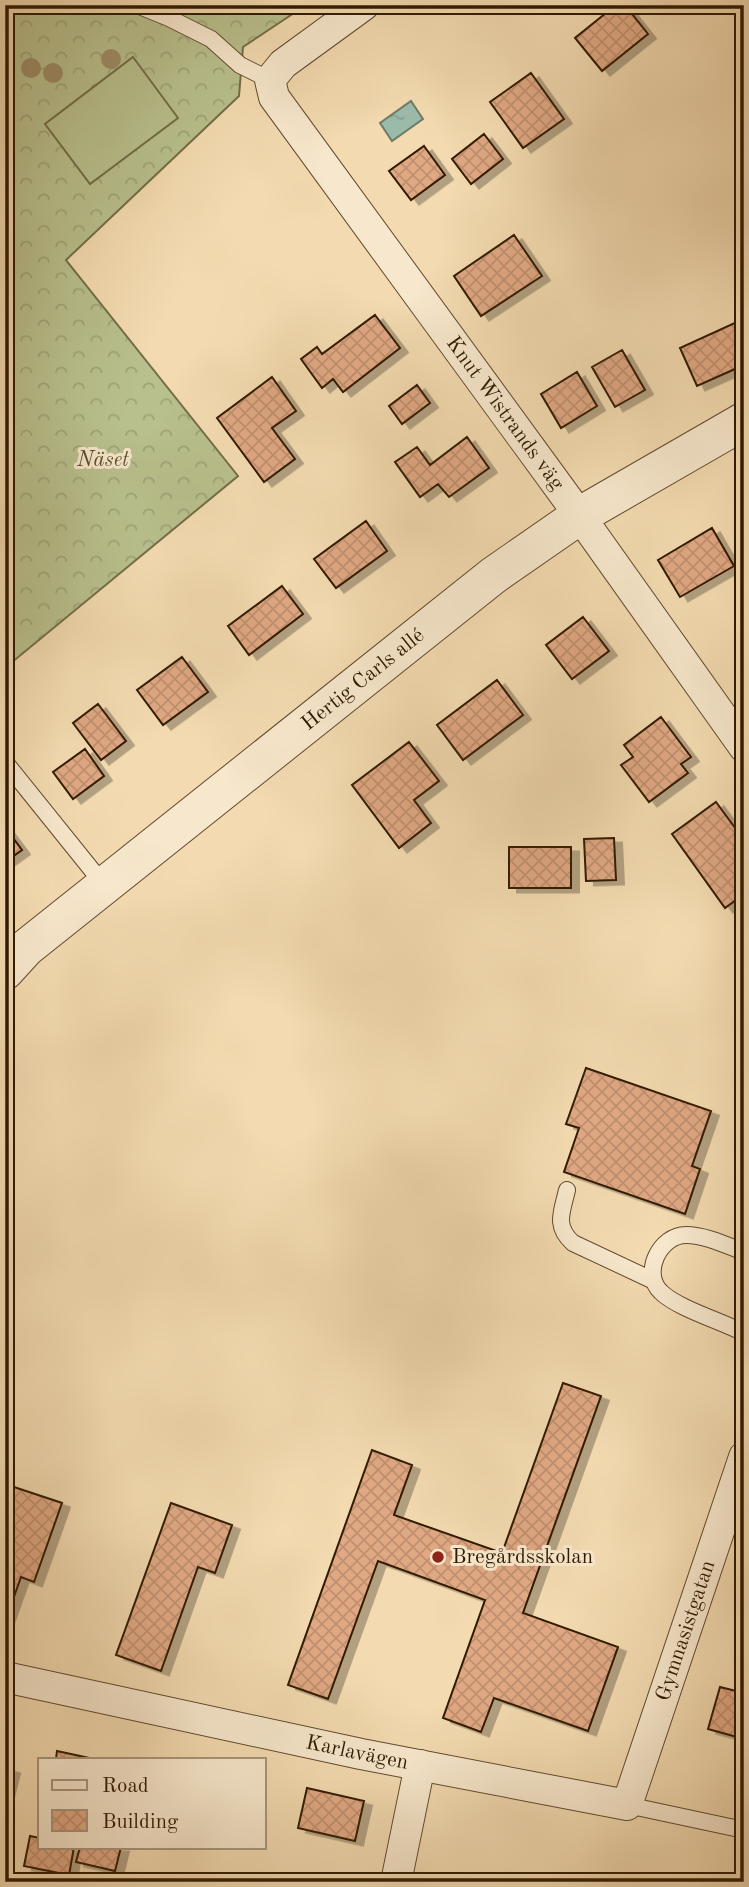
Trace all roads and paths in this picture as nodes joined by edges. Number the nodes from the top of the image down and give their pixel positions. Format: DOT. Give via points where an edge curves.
graph roads {
  1 [pos="137,5"];
  2 [pos="364,5"];
  3 [pos="270,80"];
  4 [pos="744,421"];
  5 [pos="579,516"];
  6 [pos="744,747"];
  7 [pos="5,762"];
  8 [pos="104,885"];
  9 [pos="5,971"];
  10 [pos="567,1190"];
  11 [pos="744,1252"];
  12 [pos="654,1281"];
  13 [pos="744,1333"];
  14 [pos="744,1457"];
  15 [pos="5,1677"];
  16 [pos="420,1765"];
  17 [pos="627,1805"];
  18 [pos="744,1830"];
  19 [pos="396,1882"];
  1 -- 3 [label="lane" via="211,39 240,65"];
  2 -- 3 [label="street" via="283,64"];
  3 -- 5 [label="street, Knut Wistrands väg" via="274,97 286,114"];
  4 -- 5 [label="street, Hertig Carls allé"];
  5 -- 6 [label="street, Knut Wistrands väg"];
  5 -- 8 [label="street, Hertig Carls allé" via="494,575"];
  7 -- 8 [label="lane"];
  8 -- 9 [label="street, Hertig Carls allé" via="26,948"];
  10 -- 12 [label="lane" via="561,1219 565,1236"];
  11 -- 12 [label="lane" via="707,1239 679,1236 659,1252 652,1268"];
  12 -- 13 [label="lane" via="669,1299"];
  14 -- 17 [label="street, Gymnasistgatan"];
  15 -- 16 [label="street, Karlavägen"];
  16 -- 17 [label="street, Karlavägen"];
  16 -- 19 [label="street"];
  17 -- 18 [label="lane"];
}
